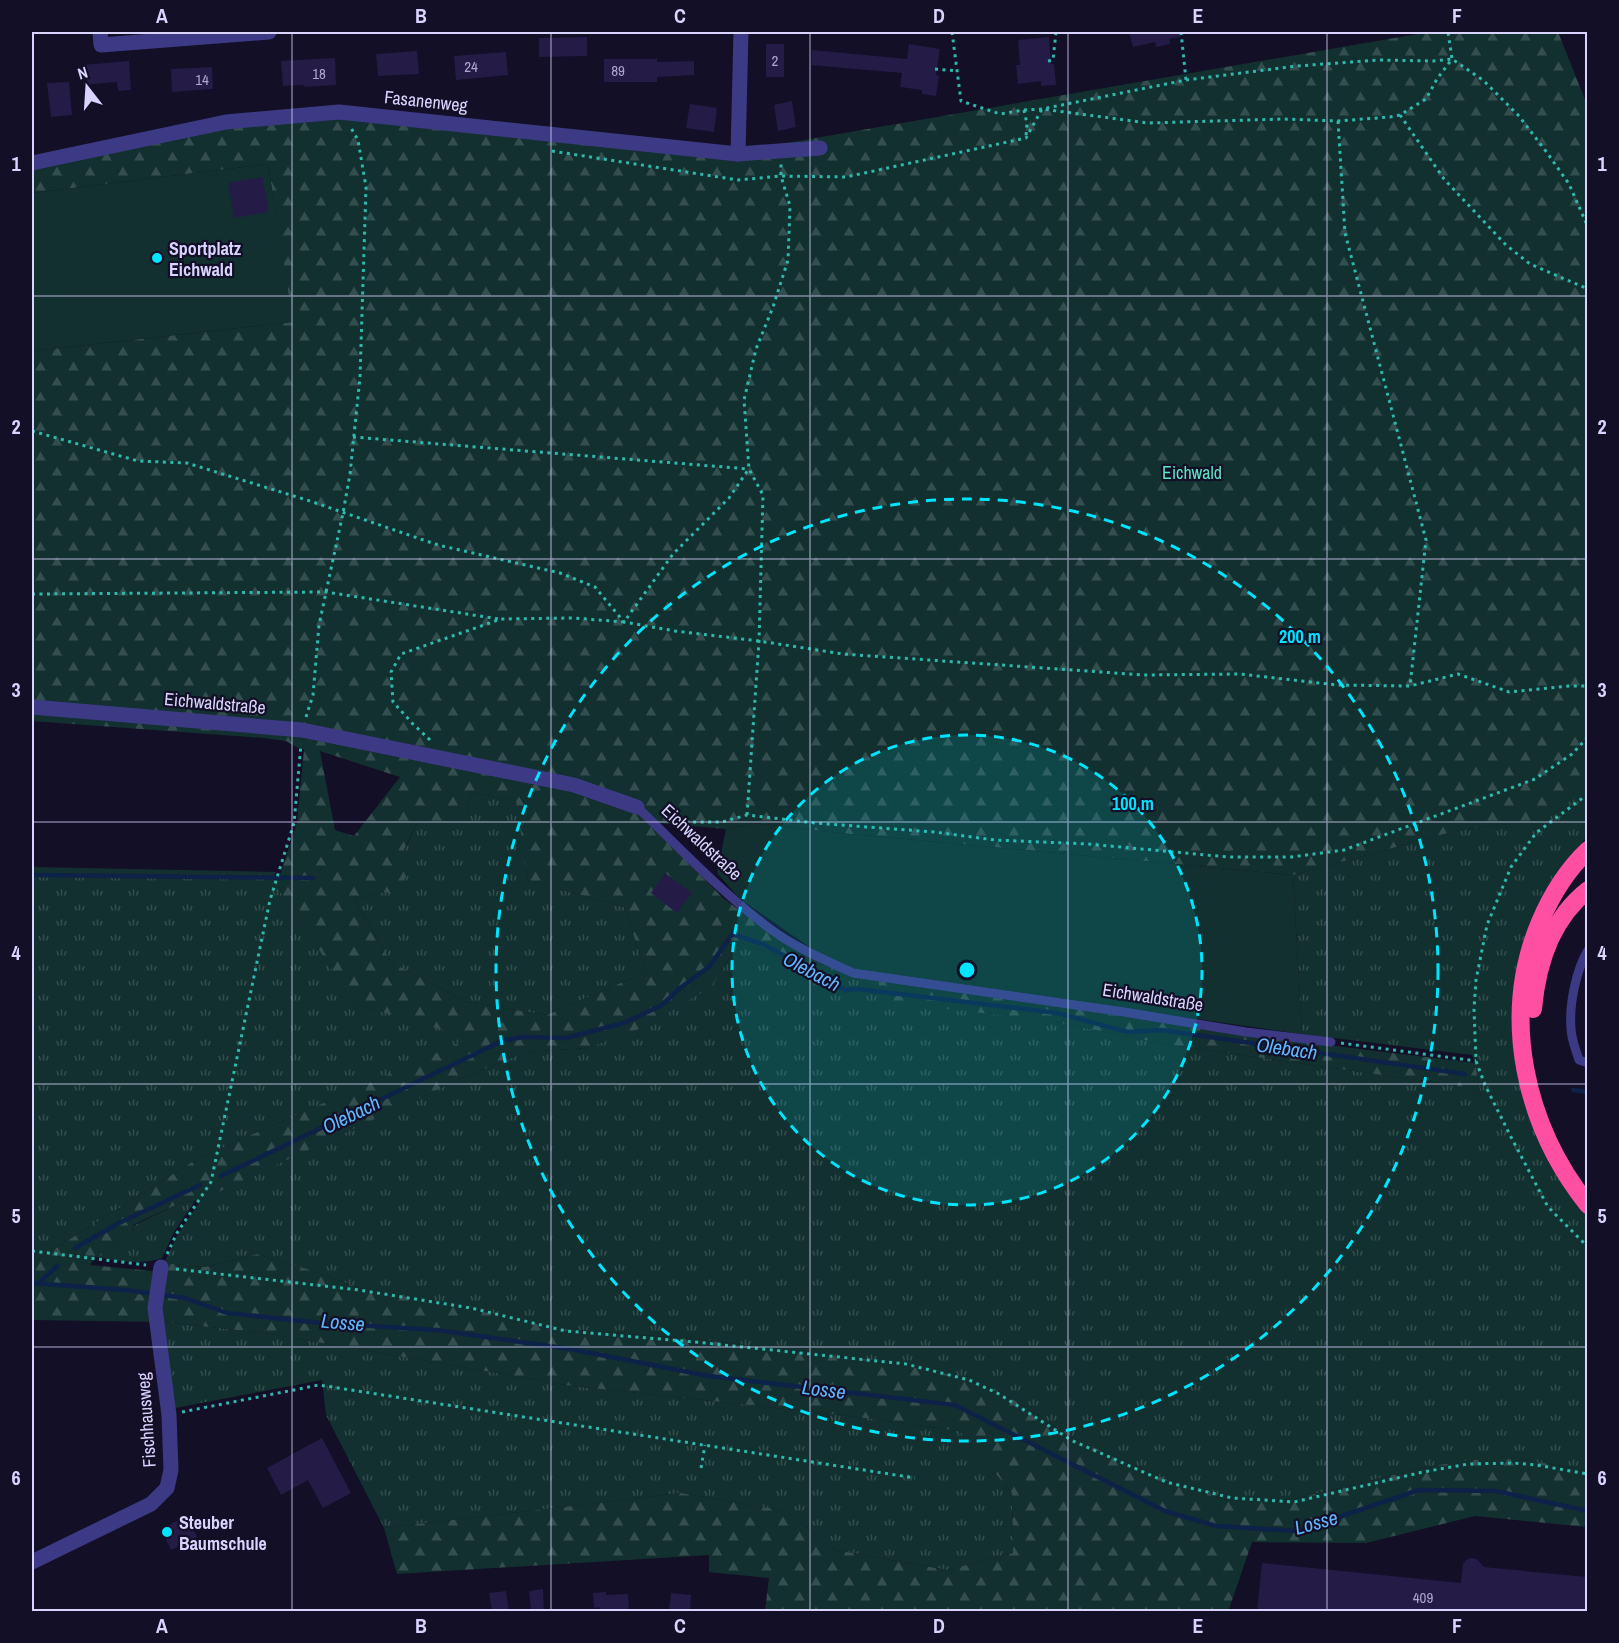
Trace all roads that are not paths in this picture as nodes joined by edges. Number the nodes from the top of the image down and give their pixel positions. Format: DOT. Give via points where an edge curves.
graph roads {
  1 [pos="269,32"];
  2 [pos="741,32"];
  3 [pos="100,38"];
  4 [pos="820,148"];
  5 [pos="738,154"];
  6 [pos="32,163"];
  7 [pos="32,707"];
  8 [pos="637,807"];
  9 [pos="1587,850"];
  10 [pos="1587,890"];
  11 [pos="1587,950"];
  12 [pos="1331,1042"];
  13 [pos="1587,1063"];
  14 [pos="1587,1188"];
  15 [pos="1587,1205"];
  16 [pos="161,1267"];
  17 [pos="32,1562"];
  1 -- 3 [label="street"];
  2 -- 5 [label="street"];
  4 -- 5 [label="street, Fasanenweg"];
  5 -- 6 [label="street, Fasanenweg" via="339,112 226,122"];
  7 -- 8 [label="street, Eichwaldstraße" via="302,730 574,785"];
  8 -- 12 [label="lane, Eichwaldstraße" via="698,868 769,928 853,973"];
  9 -- 15 [label="highway" via="1547,905 1536,932 1523,982 1521,1023 1527,1080 1541,1128 1563,1172"];
  10 -- 14 [label="highway" via="1559,920 1541,961 1532,1031 1538,1078 1551,1124"];
  11 -- 13 [label="lane" via="1573,997 1570,1029 1579,1060"];
  16 -- 17 [label="street, Fischhausweg" via="155,1308 169,1415 171,1470 167,1488 151,1504"];
}
